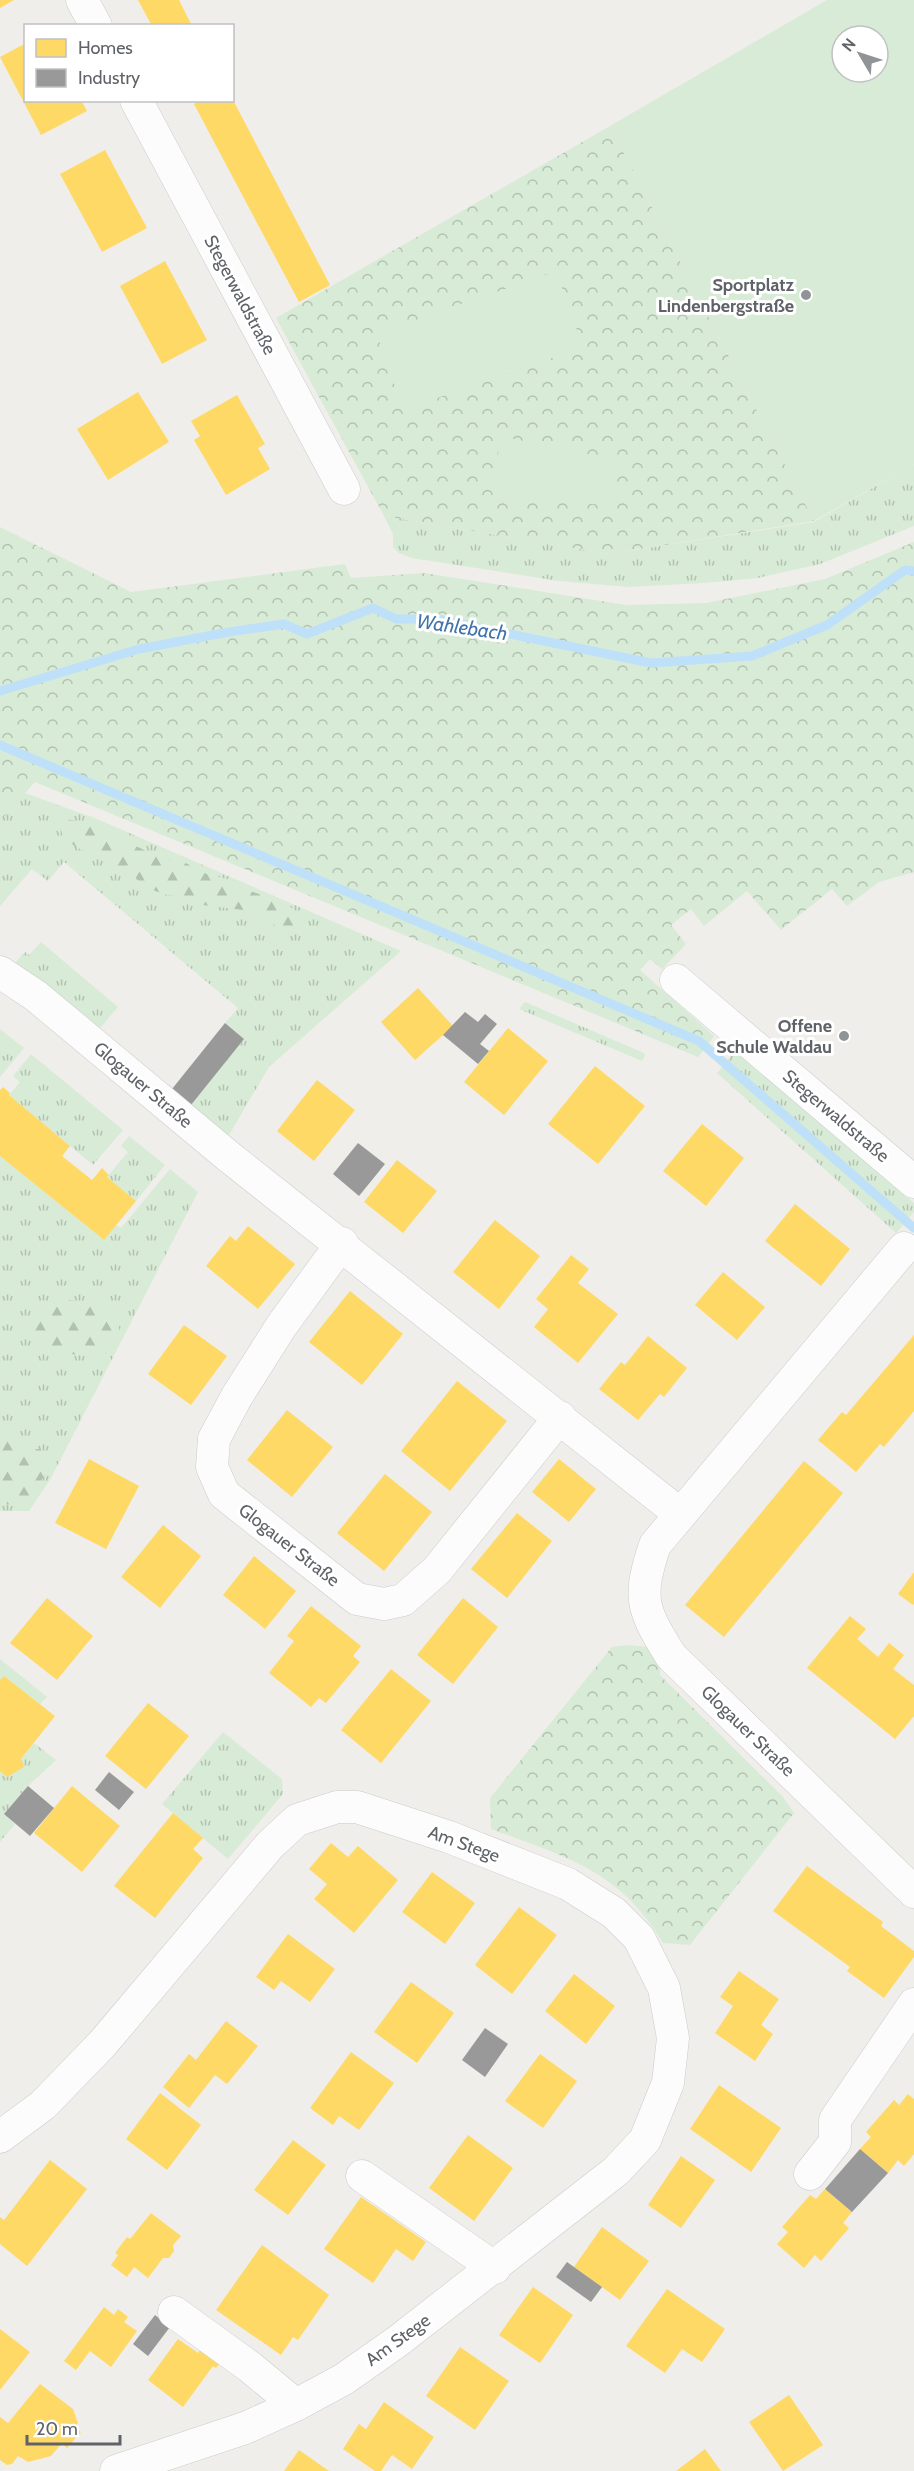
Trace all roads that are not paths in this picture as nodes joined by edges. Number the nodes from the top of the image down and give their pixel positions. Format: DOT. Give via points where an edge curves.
graph roads {
  1 [pos="82,0"];
  2 [pos="95,24"];
  3 [pos="137,102"];
  4 [pos="344,489"];
  5 [pos="0,972"];
  6 [pos="676,980"];
  7 [pos="914,1182"];
  8 [pos="342,1243"];
  9 [pos="904,1248"];
  10 [pos="560,1417"];
  11 [pos="680,1514"];
  12 [pos="914,1892"];
  13 [pos="914,2004"];
  14 [pos="0,2137"];
  15 [pos="810,2174"];
  16 [pos="362,2176"];
  17 [pos="495,2268"];
  18 [pos="174,2312"];
  19 [pos="296,2404"];
  20 [pos="116,2471"];
  1 -- 2 [label="street"];
  3 -- 4 [label="street, Stegerwaldstraße"];
  5 -- 8 [label="street, Glogauer Straße" via="36,996 228,1156"];
  6 -- 7 [label="street, Stegerwaldstraße"];
  8 -- 10 [label="street, Glogauer Straße"];
  8 -- 10 [label="street, Glogauer Straße" via="282,1325 214,1439 212,1467 224,1494 357,1599 384,1604 403,1600 437,1570"];
  9 -- 11 [label="street, Glogauer Straße"];
  10 -- 11 [label="street, Glogauer Straße"];
  11 -- 12 [label="street, Glogauer Straße" via="655,1545 643,1580 647,1617 653,1627 671,1656"];
  13 -- 15 [label="street" via="835,2120 835,2142"];
  14 -- 17 [label="street, Am Stege" via="43,2105 103,2043 290,1826 319,1811 357,1807 449,1837 568,1884 614,1913 639,1938 664,1988 673,2038 668,2083 645,2140 616,2171"];
  16 -- 17 [label="street"];
  17 -- 19 [label="street, Am Stege" via="344,2379"];
  18 -- 19 [label="street"];
  19 -- 20 [label="street, Am Stege" via="245,2428"];
}
